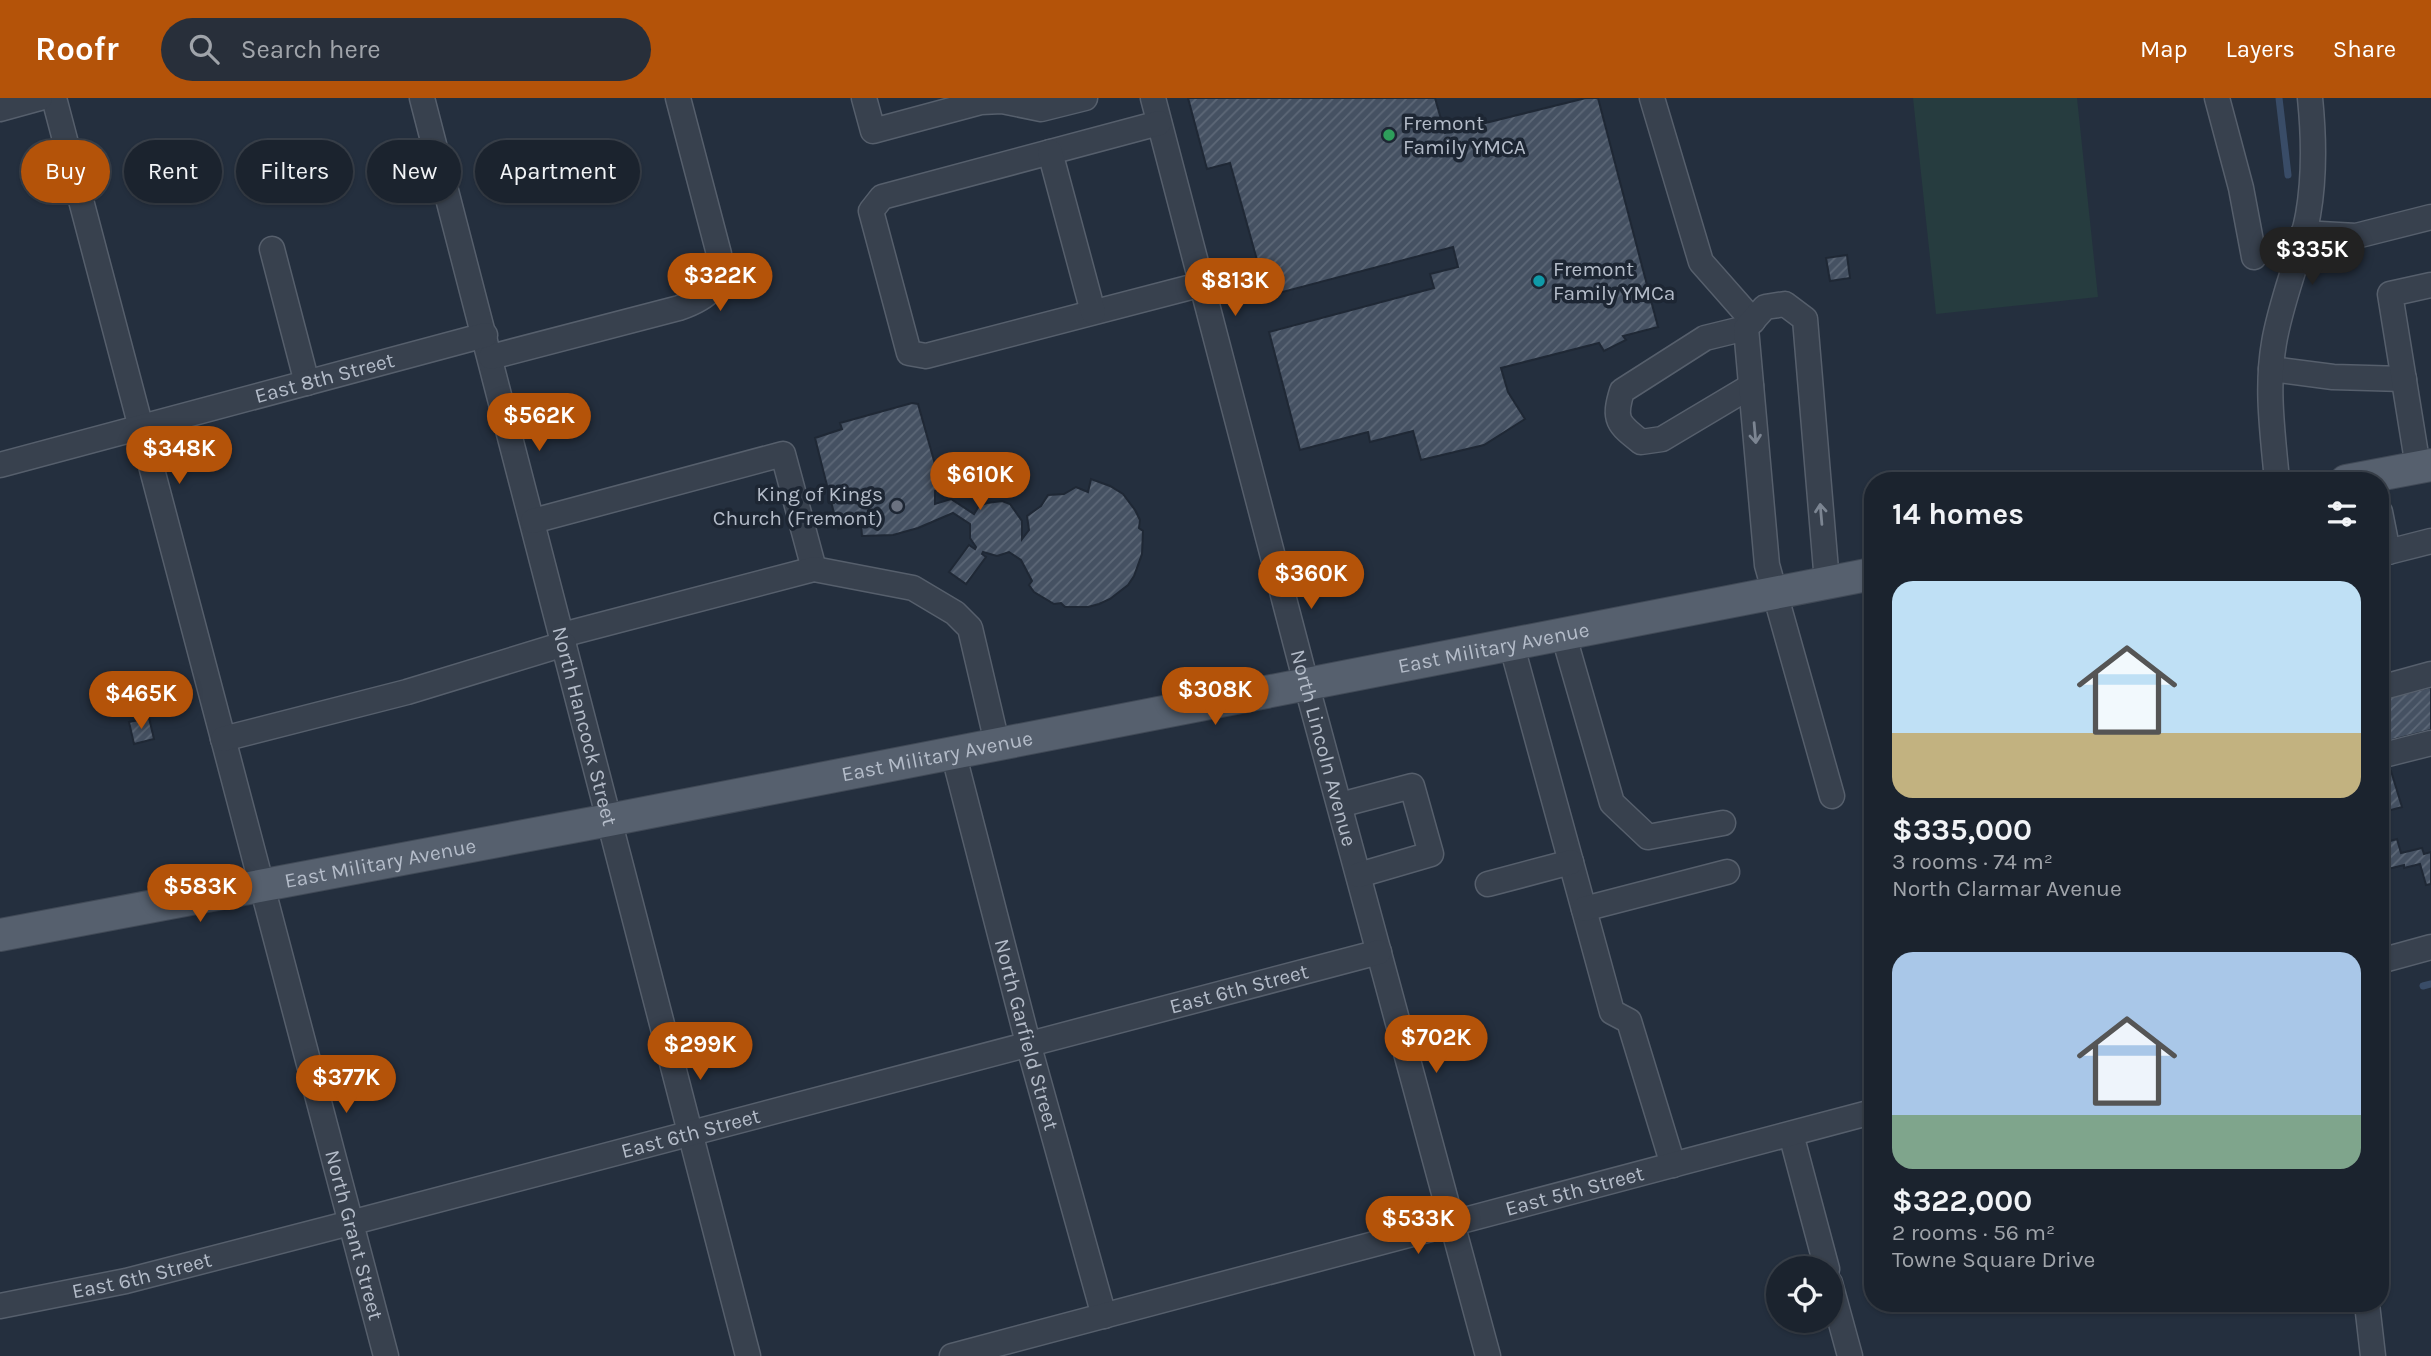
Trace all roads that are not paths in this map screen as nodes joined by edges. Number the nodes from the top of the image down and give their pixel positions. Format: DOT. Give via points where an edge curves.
graph roads {
  1 [pos="40,98"];
  2 [pos="54,98"];
  3 [pos="422,98"];
  4 [pos="678,98"];
  5 [pos="864,98"];
  6 [pos="1085,98"];
  7 [pos="1153,98"];
  8 [pos="1652,98"];
  9 [pos="2217,98"];
  10 [pos="2310,98"];
  11 [pos="0,109"];
  12 [pos="1159,123"];
  13 [pos="1050,152"];
  14 [pos="2431,218"];
  15 [pos="2303,233"];
  16 [pos="272,249"];
  17 [pos="2254,257"];
  18 [pos="1203,284"];
  19 [pos="2431,285"];
  20 [pos="1093,312"];
  21 [pos="1750,325"];
  22 [pos="488,346"];
  23 [pos="2271,369"];
  24 [pos="2403,379"];
  25 [pos="307,383"];
  26 [pos="1751,386"];
  27 [pos="140,428"];
  28 [pos="0,465"];
  29 [pos="2424,466"];
  30 [pos="2276,472"];
  31 [pos="2389,474"];
  32 [pos="533,521"];
  33 [pos="2431,541"];
  34 [pos="2389,552"];
  35 [pos="814,569"];
  36 [pos="1864,575"];
  37 [pos="1827,582"];
  38 [pos="1775,592"];
  39 [pos="1563,633"];
  40 [pos="563,640"];
  41 [pos="1511,643"];
  42 [pos="2431,674"];
  43 [pos="1306,682"];
  44 [pos="2389,686"];
  45 [pos="223,739"];
  46 [pos="996,743"];
  47 [pos="2431,743"];
  48 [pos="953,752"];
  49 [pos="2389,754"];
  50 [pos="1832,796"];
  51 [pos="1340,805"];
  52 [pos="609,820"];
  53 [pos="1723,823"];
  54 [pos="1571,862"];
  55 [pos="1727,872"];
  56 [pos="1359,875"];
  57 [pos="1488,884"];
  58 [pos="262,886"];
  59 [pos="1584,909"];
  60 [pos="0,935"];
  61 [pos="2431,947"];
  62 [pos="1379,951"];
  63 [pos="2389,959"];
  64 [pos="1028,1043"];
  65 [pos="1864,1114"];
  66 [pos="1791,1134"];
  67 [pos="690,1135"];
  68 [pos="1673,1165"];
  69 [pos="350,1223"];
  70 [pos="1452,1224"];
  71 [pos="1824,1256"];
  72 [pos="0,1306"];
  73 [pos="2368,1312"];
  74 [pos="1104,1316"];
  75 [pos="1843,1330"];
  76 [pos="386,1356"];
  77 [pos="748,1356"];
  78 [pos="952,1356"];
  79 [pos="1488,1356"];
  80 [pos="1850,1356"];
  81 [pos="2373,1356"];
  1 -- 11 [label="street"];
  2 -- 27 [label="street, North Grant Street"];
  3 -- 22 [label="street, North Hancock Street"];
  4 -- 22 [label="street, East 8th Street" via="719,254 720,270 712,289 679,308"];
  5 -- 6 [label="street" via="873,131 981,102 1041,108"];
  7 -- 12 [label="street, North Lincoln Avenue"];
  8 -- 21 [label="street" via="1701,262"];
  9 -- 17 [label="street"];
  10 -- 15 [label="street" via="2313,177"];
  12 -- 13 [label="street"];
  12 -- 18 [label="street, North Lincoln Avenue"];
  13 -- 20 [label="street"];
  13 -- 20 [label="street" via="882,197 871,211 905,340 909,353 926,356"];
  14 -- 15 [label="street" via="2356,236"];
  15 -- 23 [label="street"];
  16 -- 25 [label="street"];
  18 -- 20 [label="street"];
  18 -- 43 [label="street, North Lincoln Avenue"];
  19 -- 24 [label="street" via="2390,294"];
  21 -- 26 [label="street"];
  21 -- 26 [label="street" via="1705,338 1622,391 1616,410 1621,426 1641,442 1662,439"];
  37 -- 21 [label="street, one-way" via="1805,318 1786,304 1765,307"];
  22 -- 25 [label="street, East 8th Street"];
  22 -- 32 [label="street, North Hancock Street"];
  23 -- 24 [label="street"];
  23 -- 30 [label="street"];
  24 -- 29 [label="street"];
  25 -- 27 [label="street, East 8th Street"];
  26 -- 38 [label="street, one-way" via="1767,565"];
  27 -- 28 [label="street, East 8th Street"];
  27 -- 45 [label="street, North Grant Street"];
  29 -- 31 [label="main road"];
  32 -- 35 [label="street" via="783,454"];
  32 -- 40 [label="street, North Hancock Street"];
  33 -- 34 [label="street"];
  35 -- 40 [label="street"];
  35 -- 46 [label="street" via="913,588 955,613 970,628"];
  36 -- 37 [label="main road, East Military Avenue"];
  37 -- 38 [label="main road, East Military Avenue"];
  38 -- 39 [label="main road, East Military Avenue"];
  38 -- 50 [label="street"];
  39 -- 41 [label="main road, East Military Avenue"];
  39 -- 53 [label="street" via="1612,803 1648,837"];
  40 -- 45 [label="street" via="407,692"];
  40 -- 52 [label="street, North Hancock Street"];
  41 -- 43 [label="main road, East Military Avenue"];
  41 -- 54 [label="street"];
  42 -- 44 [label="street"];
  43 -- 46 [label="main road, East Military Avenue"];
  43 -- 51 [label="street, North Lincoln Avenue"];
  45 -- 58 [label="street, North Grant Street"];
  46 -- 48 [label="main road, East Military Avenue"];
  47 -- 49 [label="street"];
  48 -- 52 [label="main road, East Military Avenue"];
  48 -- 64 [label="street, North Garfield Street"];
  51 -- 56 [label="street, North Lincoln Avenue"];
  51 -- 56 [label="street" via="1412,786 1431,855"];
  52 -- 58 [label="main road, East Military Avenue"];
  52 -- 67 [label="street, North Hancock Street"];
  54 -- 57 [label="street"];
  54 -- 59 [label="street"];
  55 -- 59 [label="street"];
  56 -- 62 [label="street, North Lincoln Avenue"];
  58 -- 60 [label="main road, East Military Avenue"];
  58 -- 69 [label="street, North Grant Street"];
  59 -- 68 [label="street" via="1612,1012 1629,1021"];
  61 -- 63 [label="street"];
  62 -- 64 [label="street, East 6th Street"];
  62 -- 70 [label="street, North Lincoln Avenue"];
  64 -- 67 [label="street, East 6th Street"];
  64 -- 74 [label="street, North Garfield Street"];
  65 -- 66 [label="street, East 5th Street"];
  66 -- 68 [label="street, East 5th Street"];
  66 -- 71 [label="street"];
  67 -- 69 [label="street, East 6th Street"];
  67 -- 77 [label="street, North Hancock Street"];
  68 -- 70 [label="street, East 5th Street"];
  69 -- 72 [label="street, East 6th Street" via="116,1283"];
  69 -- 76 [label="street, North Grant Street"];
  70 -- 74 [label="street, East 5th Street"];
  70 -- 79 [label="street, North Lincoln Avenue"];
  73 -- 81 [label="street"];
  74 -- 78 [label="street, East 5th Street"];
  75 -- 80 [label="street"];
}
